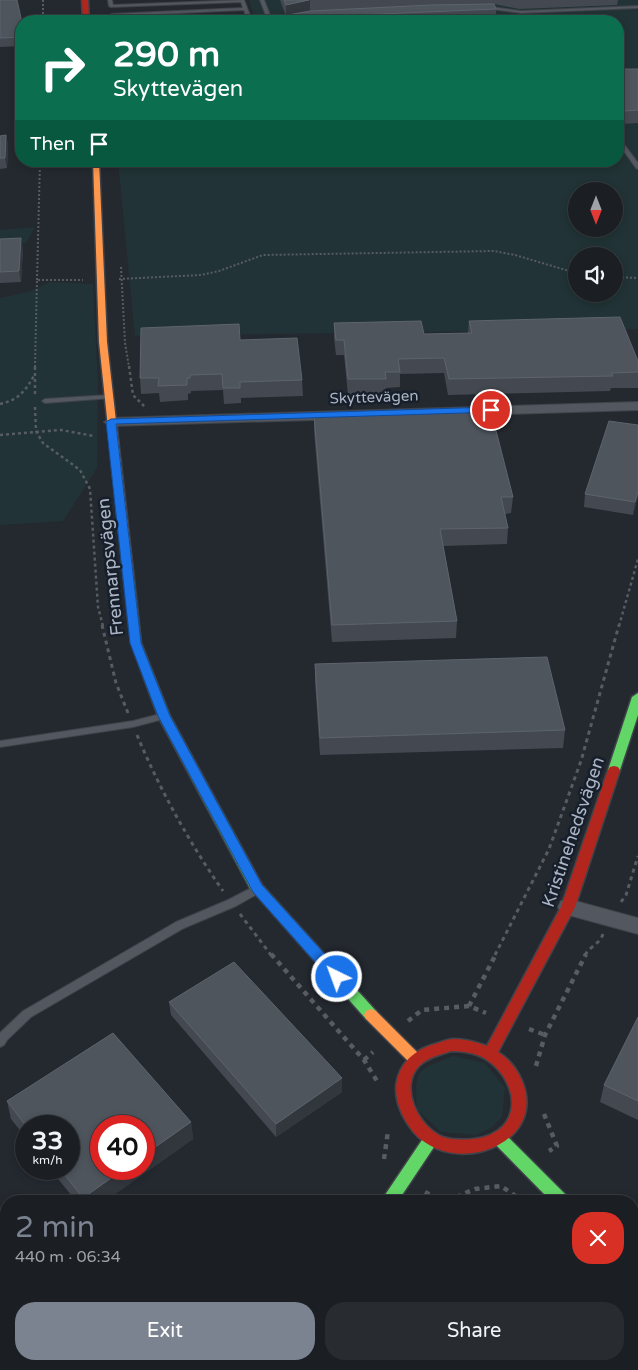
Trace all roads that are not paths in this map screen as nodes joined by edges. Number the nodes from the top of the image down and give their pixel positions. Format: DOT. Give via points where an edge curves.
graph roads {
  1 [pos="85,0"];
  2 [pos="110,0"];
  3 [pos="262,0"];
  4 [pos="111,6"];
  5 [pos="476,7"];
  6 [pos="638,7"];
  7 [pos="246,9"];
  8 [pos="521,12"];
  9 [pos="86,15"];
  10 [pos="112,15"];
  11 [pos="248,15"];
  12 [pos="268,15"];
  13 [pos="523,15"];
  14 [pos="624,148"];
  15 [pos="96,167"];
  16 [pos="638,167"];
  17 [pos="109,397"];
  18 [pos="45,401"];
  19 [pos="638,406"];
  20 [pos="112,428"];
  21 [pos="638,697"];
  22 [pos="164,716"];
  23 [pos="0,744"];
  24 [pos="258,888"];
  25 [pos="568,907"];
  26 [pos="638,926"];
  27 [pos="0,1042"];
  28 [pos="490,1054"];
  29 [pos="416,1060"];
  30 [pos="498,1138"];
  31 [pos="431,1139"];
  32 [pos="393,1195"];
  33 [pos="555,1195"];
  1 -- 9 [label="street"];
  2 -- 4 [label="lane"];
  3 -- 12 [label="lane"];
  4 -- 7 [label="lane" via="244,1"];
  4 -- 10 [label="lane"];
  5 -- 8 [label="lane"];
  6 -- 8 [label="lane"];
  7 -- 10 [label="lane"];
  7 -- 11 [label="lane"];
  8 -- 13 [label="lane"];
  14 -- 16 [label="lane"];
  15 -- 17 [label="street, Frennarpsvägen" via="103,342"];
  17 -- 18 [label="lane"];
  17 -- 20 [label="street, Frennarpsvägen"];
  19 -- 20 [label="street, Skyttevägen" via="144,420"];
  20 -- 22 [label="street, Frennarpsvägen" via="136,643"];
  21 -- 25 [label="street, Kristinehedsvägen"];
  22 -- 23 [label="lane" via="133,724"];
  22 -- 24 [label="street, Frennarpsvägen"];
  24 -- 27 [label="lane" via="180,925 27,1014"];
  24 -- 29 [label="street, Frennarpsvägen" via="390,1036"];
  25 -- 26 [label="street"];
  25 -- 28 [label="street, Kristinehedsvägen"];
  28 -- 29 [label="street" via="471,1046 451,1045 432,1050"];
  28 -- 30 [label="street" via="511,1072 520,1095 516,1119"];
  29 -- 31 [label="street" via="404,1079 402,1100 412,1122"];
  30 -- 31 [label="street" via="471,1147 450,1146"];
  30 -- 33 [label="street"];
  31 -- 32 [label="street"];
}
